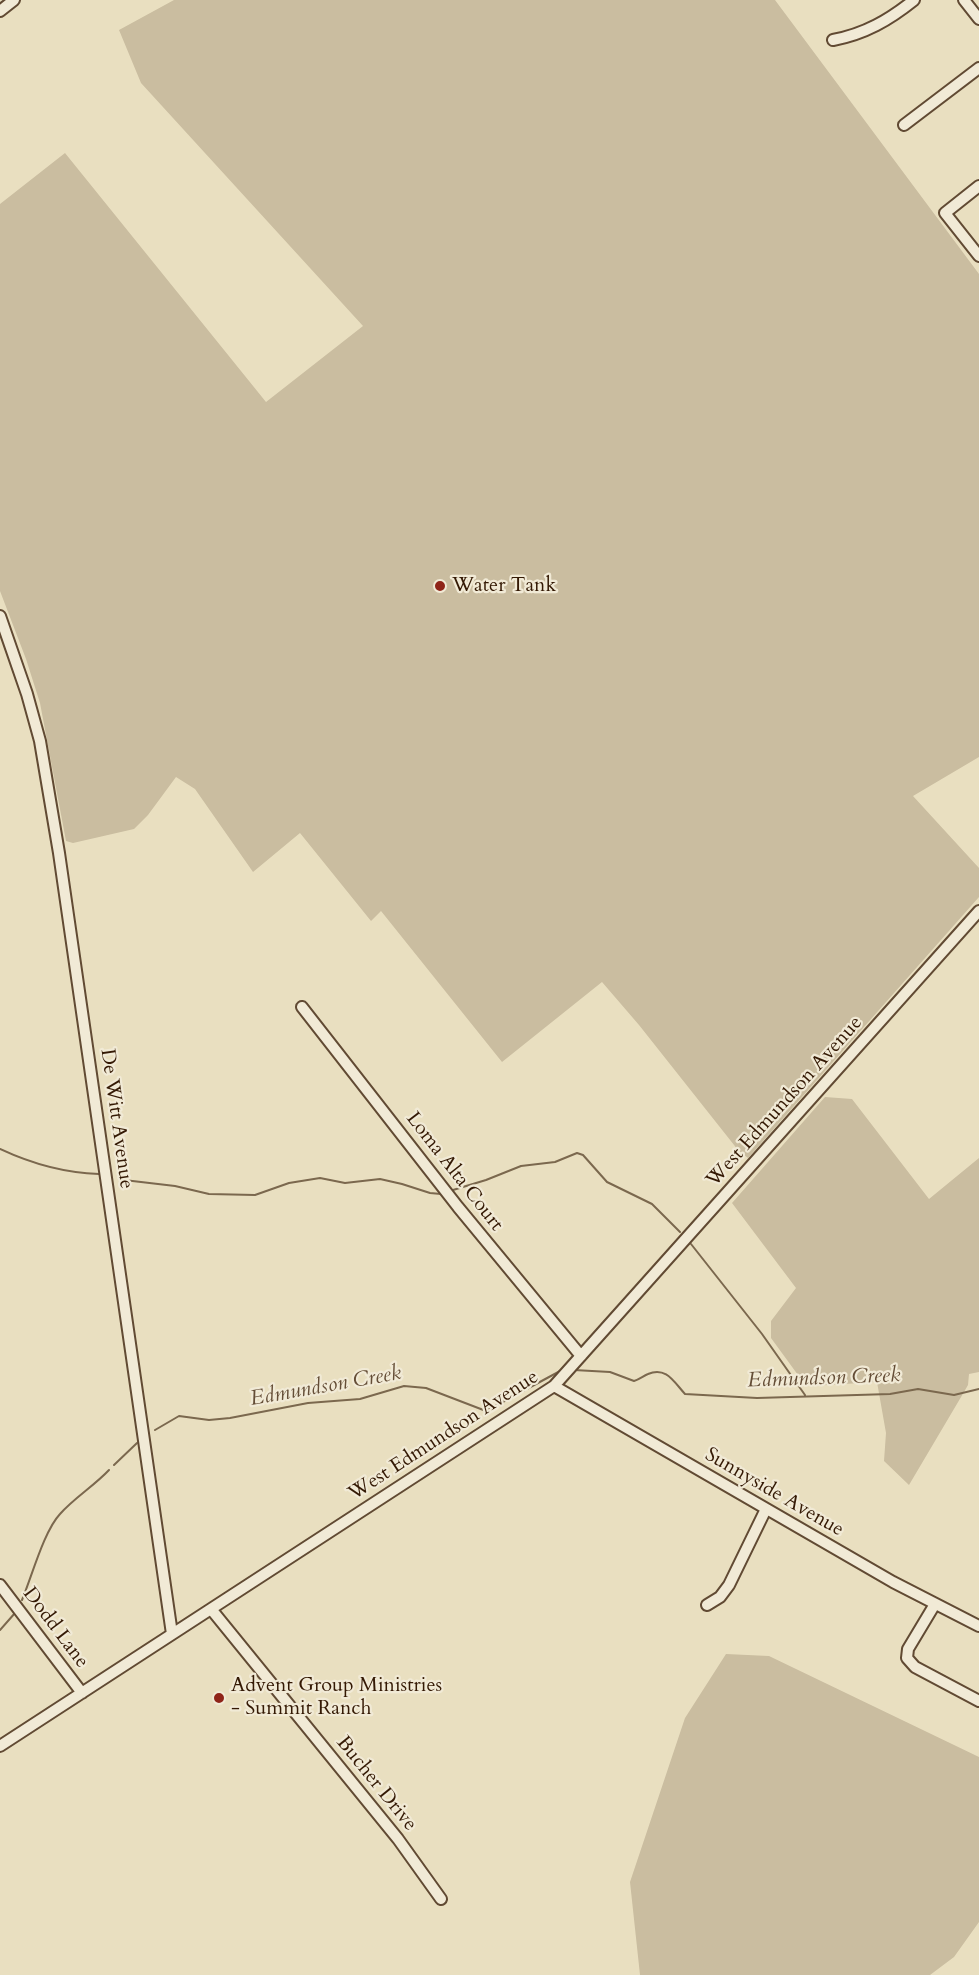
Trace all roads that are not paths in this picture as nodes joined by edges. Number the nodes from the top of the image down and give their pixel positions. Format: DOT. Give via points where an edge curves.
graph roads {
  1 [pos="14,0"];
  2 [pos="914,0"];
  3 [pos="964,0"];
  4 [pos="0,11"];
  5 [pos="979,19"];
  6 [pos="833,40"];
  7 [pos="979,68"];
  8 [pos="904,125"];
  9 [pos="979,186"];
  10 [pos="979,256"];
  11 [pos="0,616"];
  12 [pos="979,911"];
  13 [pos="302,1007"];
  14 [pos="581,1356"];
  15 [pos="554,1386"];
  16 [pos="766,1509"];
  17 [pos="0,1585"];
  18 [pos="935,1604"];
  19 [pos="707,1605"];
  20 [pos="211,1610"];
  21 [pos="979,1626"];
  22 [pos="172,1634"];
  23 [pos="82,1693"];
  24 [pos="979,1701"];
  25 [pos="0,1746"];
  26 [pos="441,1899"];
  1 -- 4 [label="street"];
  2 -- 6 [label="street" via="868,31"];
  3 -- 5 [label="street"];
  7 -- 8 [label="street"];
  9 -- 10 [label="street" via="945,213"];
  11 -- 22 [label="street, De Witt Avenue" via="40,741 58,843"];
  12 -- 14 [label="street, West Edmundson Avenue"];
  13 -- 14 [label="street, Loma Alta Court" via="458,1207"];
  14 -- 15 [label="street, West Edmundson Avenue"];
  15 -- 16 [label="street, Sunnyside Avenue"];
  15 -- 20 [label="street, West Edmundson Avenue"];
  16 -- 18 [label="street, Sunnyside Avenue"];
  16 -- 19 [label="street" via="729,1585"];
  17 -- 23 [label="street, Dodd Lane"];
  18 -- 21 [label="street, Sunnyside Avenue"];
  18 -- 24 [label="street" via="908,1649 907,1658 915,1667"];
  20 -- 22 [label="street, West Edmundson Avenue"];
  20 -- 26 [label="street, Bucher Drive" via="398,1839"];
  22 -- 23 [label="street, West Edmundson Avenue"];
  23 -- 25 [label="street, West Edmundson Avenue"];
}
